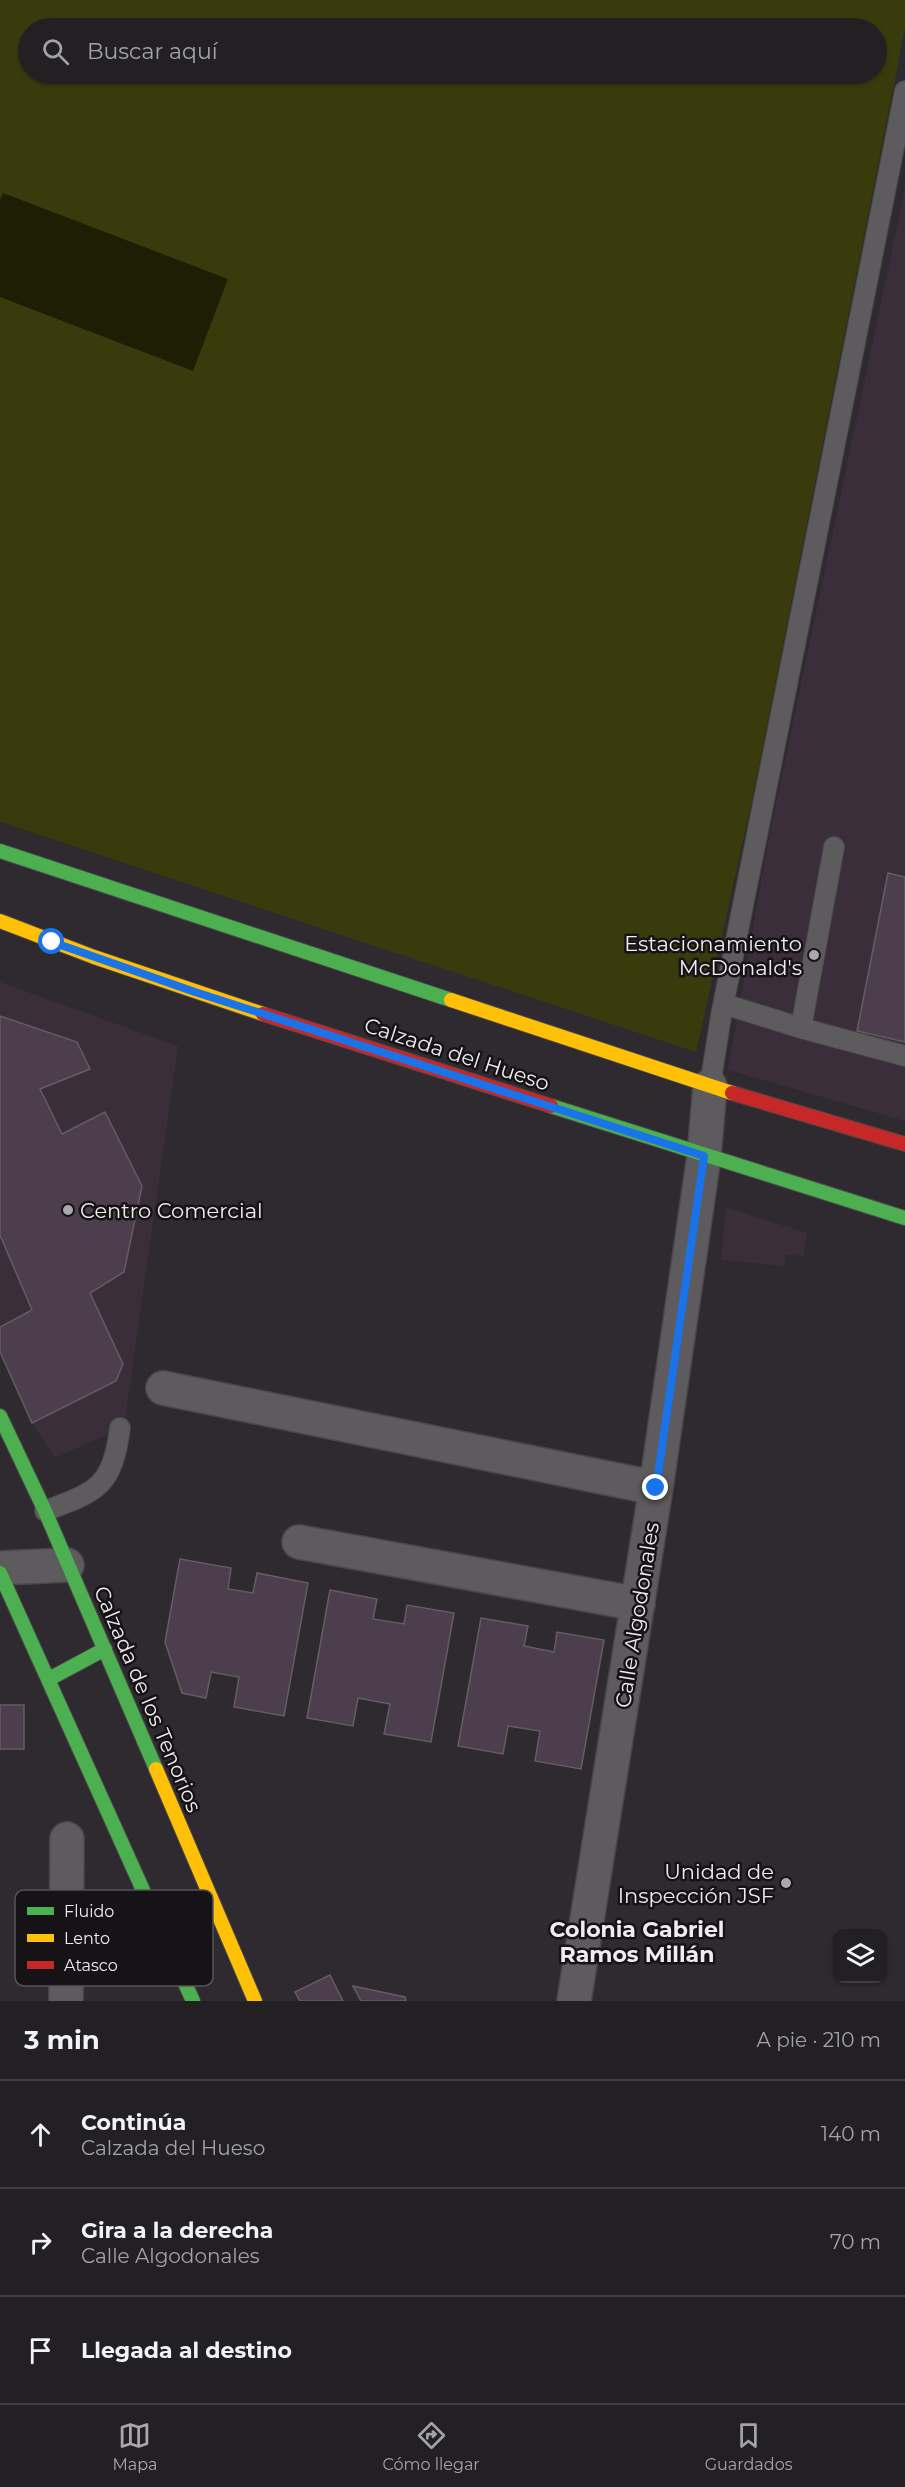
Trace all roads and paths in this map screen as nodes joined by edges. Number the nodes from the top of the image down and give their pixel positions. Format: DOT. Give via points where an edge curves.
graph roads {
  1 [pos="905,91"];
  2 [pos="834,847"];
  3 [pos="0,851"];
  4 [pos="0,921"];
  5 [pos="724,1004"];
  6 [pos="801,1028"];
  7 [pos="905,1056"];
  8 [pos="710,1086"];
  9 [pos="905,1144"];
  10 [pos="704,1156"];
  11 [pos="905,1218"];
  12 [pos="163,1388"];
  13 [pos="0,1416"];
  14 [pos="120,1428"];
  15 [pos="656,1488"];
  16 [pos="45,1511"];
  17 [pos="299,1542"];
  18 [pos="67,1565"];
  19 [pos="0,1568"];
  20 [pos="0,1573"];
  21 [pos="638,1604"];
  22 [pos="105,1649"];
  23 [pos="49,1680"];
  24 [pos="67,1839"];
  25 [pos="67,1890"];
  26 [pos="143,1890"];
  27 [pos="208,1890"];
  28 [pos="213,1902"];
  29 [pos="66,1986"];
  30 [pos="186,1986"];
  31 [pos="66,2001"];
  32 [pos="193,2001"];
  33 [pos="255,2001"];
  34 [pos="574,2001"];
  1 -- 5 [label="lane"];
  2 -- 6 [label="lane"];
  3 -- 8 [label="main road"];
  4 -- 10 [label="main road, Calzada del Hueso" via="195,992"];
  5 -- 6 [label="lane"];
  5 -- 8 [label="lane"];
  6 -- 7 [label="lane"];
  8 -- 9 [label="main road"];
  8 -- 10 [label="street, Calle Algodonales"];
  10 -- 11 [label="main road, Calzada del Hueso"];
  10 -- 15 [label="street, Calle Algodonales"];
  12 -- 15 [label="street"];
  13 -- 16 [label="main road, Calzada de los Tenorios"];
  14 -- 16 [label="lane" via="116,1460 98,1487"];
  15 -- 21 [label="street, Calle Algodonales"];
  16 -- 18 [label="main road, Calzada de los Tenorios"];
  17 -- 21 [label="street"];
  18 -- 19 [label="street"];
  18 -- 22 [label="main road, Calzada de los Tenorios"];
  20 -- 23 [label="main road"];
  21 -- 34 [label="street, Calle Algodonales"];
  22 -- 23 [label="main road"];
  22 -- 27 [label="main road, Calzada de los Tenorios"];
  23 -- 26 [label="main road"];
  24 -- 25 [label="street"];
  28 -- 33 [label="main road, Calzada de los Tenorios"];
  29 -- 31 [label="street"];
  30 -- 32 [label="main road"];
}
